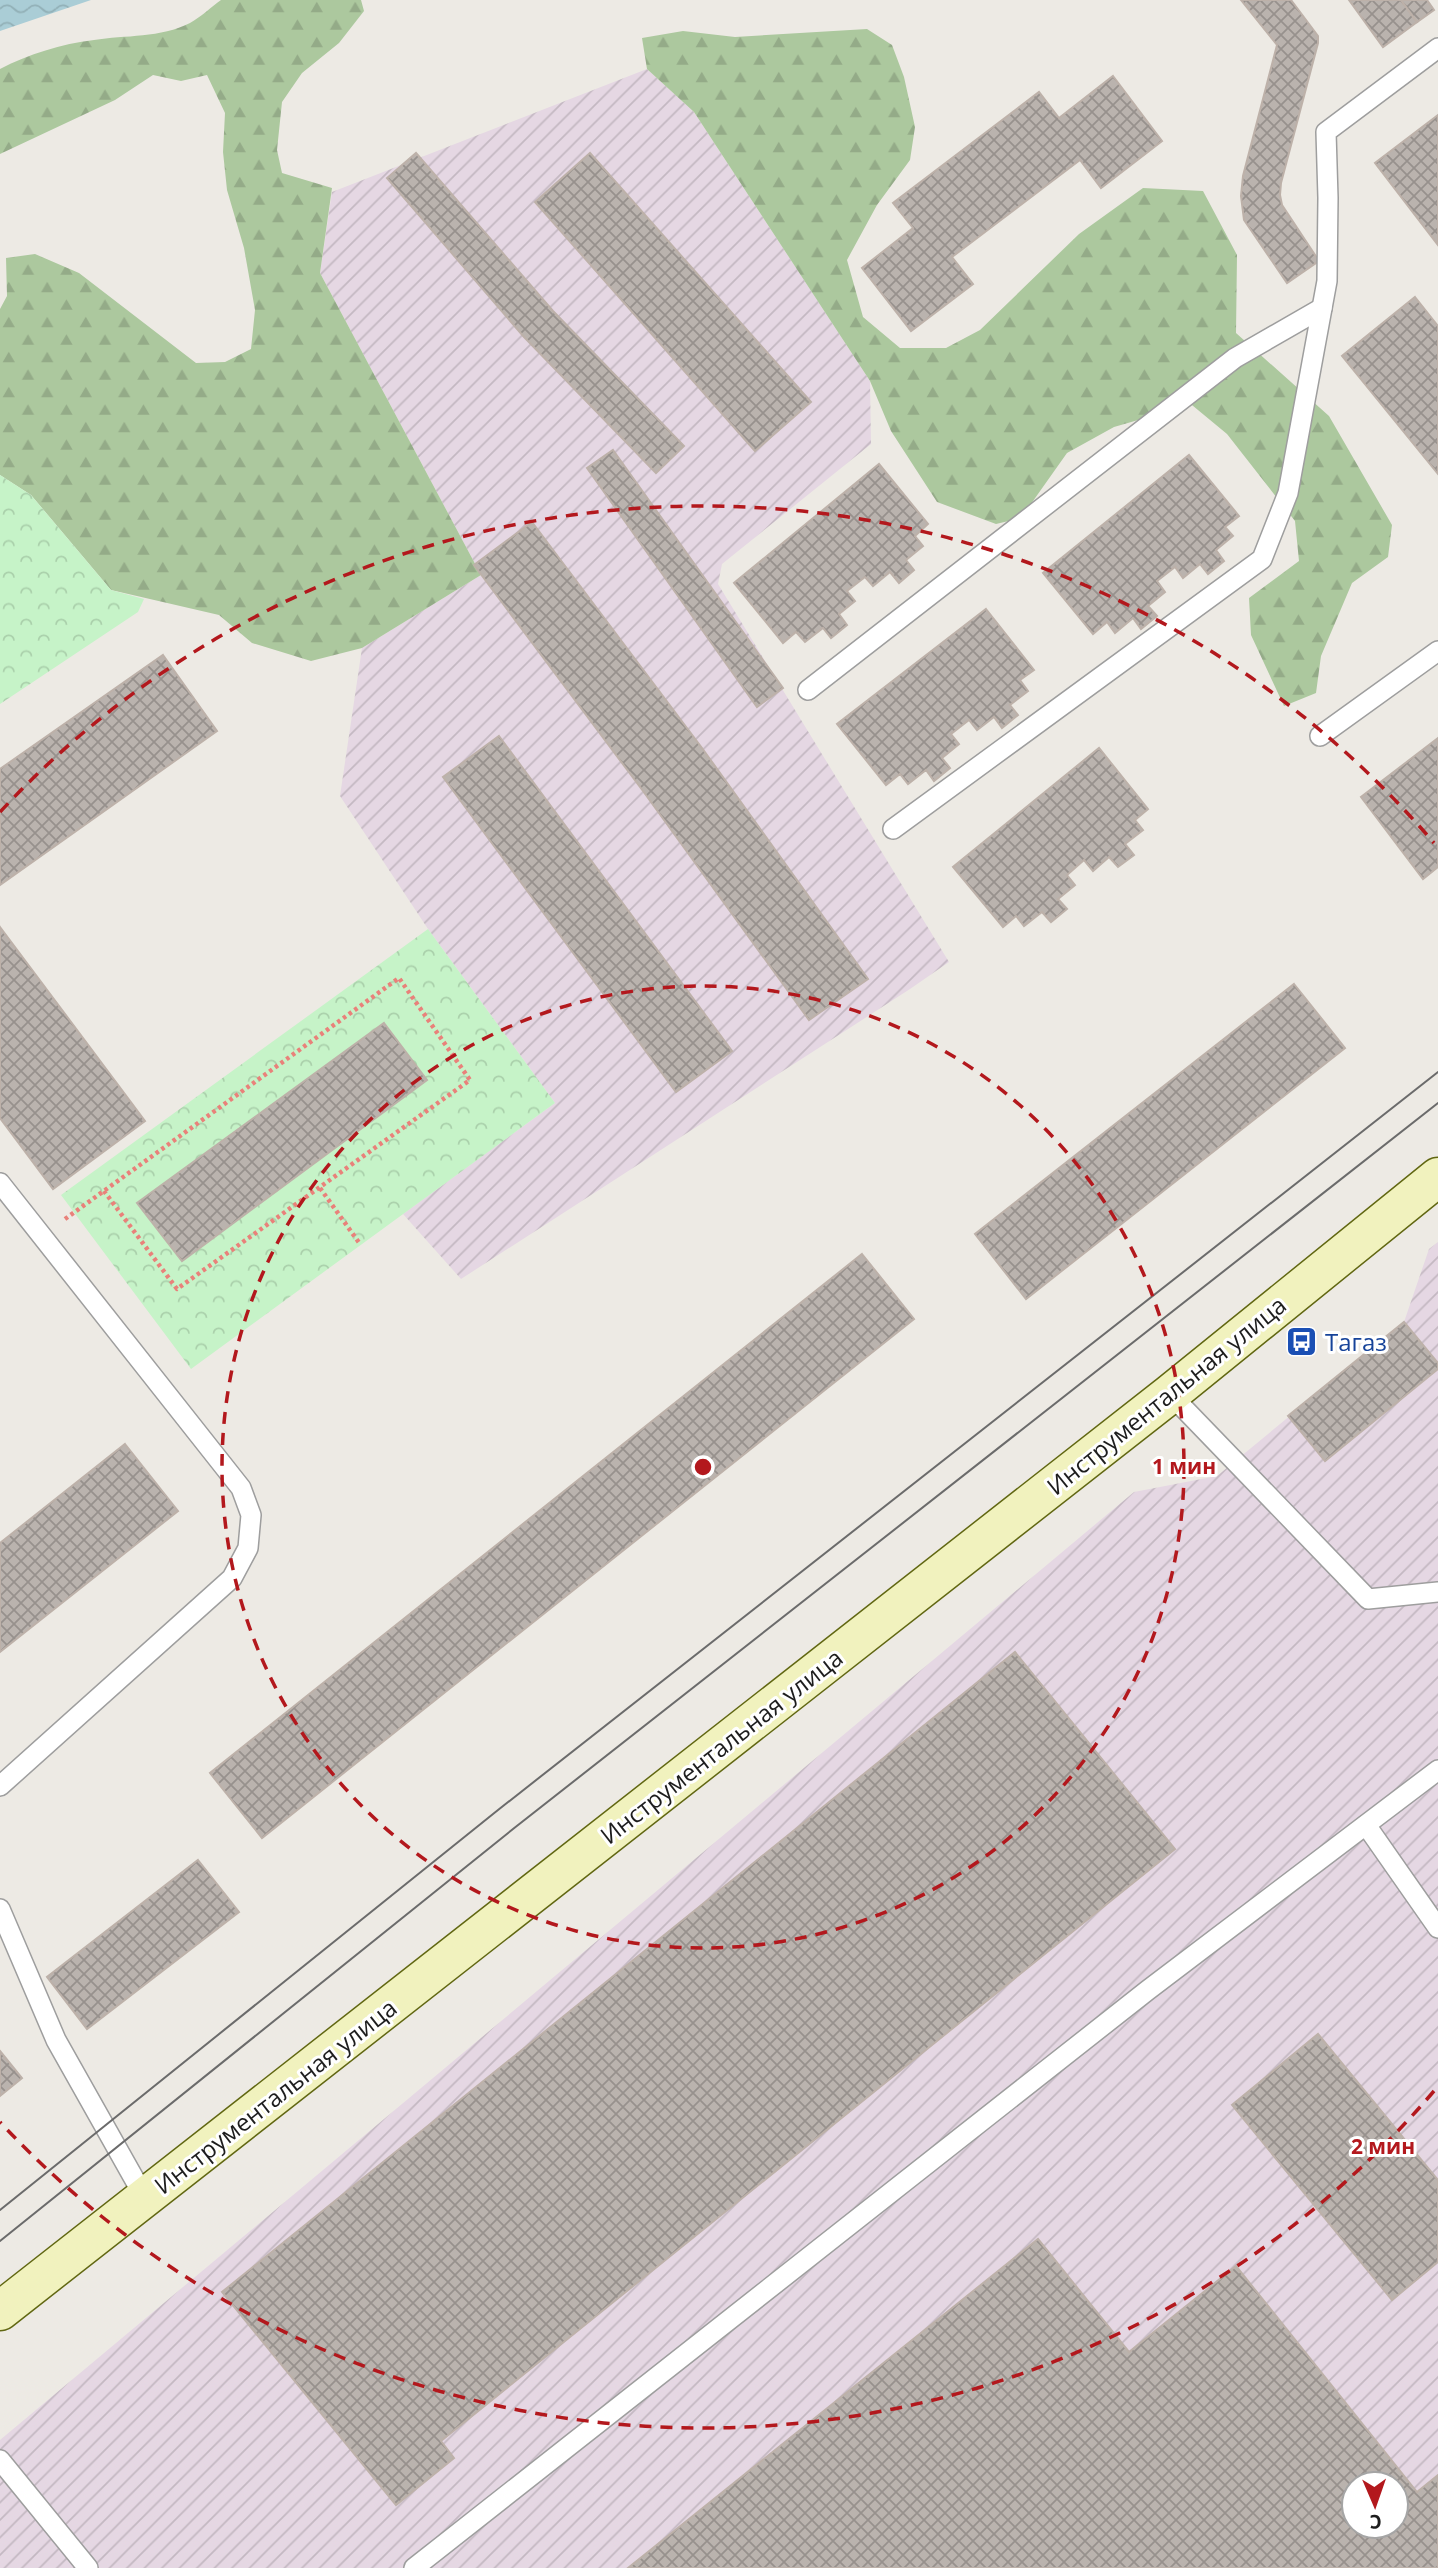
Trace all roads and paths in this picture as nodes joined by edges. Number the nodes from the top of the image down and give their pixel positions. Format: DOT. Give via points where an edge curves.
graph roads {
  1 [pos="1438,48"];
  2 [pos="1322,308"];
  3 [pos="1438,652"];
  4 [pos="808,690"];
  5 [pos="1320,736"];
  6 [pos="893,829"];
  7 [pos="1438,1177"];
  8 [pos="0,1183"];
  9 [pos="320,1188"];
  10 [pos="104,1191"];
  11 [pos="42,1236"];
  12 [pos="360,1244"];
  13 [pos="1170,1394"];
  14 [pos="1438,1591"];
  15 [pos="1438,1770"];
  16 [pos="0,1786"];
  17 [pos="1366,1825"];
  18 [pos="0,1909"];
  19 [pos="1438,1928"];
  20 [pos="145,2198"];
  21 [pos="0,2311"];
  22 [pos="0,2460"];
  23 [pos="88,2568"];
  24 [pos="414,2568"];
  1 -- 2 [label="lane" via="1326,132 1327,281"];
  2 -- 4 [label="lane" via="1235,358"];
  2 -- 6 [label="lane" via="1288,493 1262,559"];
  3 -- 5 [label="lane"];
  7 -- 13 [label="street, Инструментальная улица"];
  8 -- 11 [label="lane"];
  9 -- 10 [label="path" via="177,1289"];
  9 -- 10 [label="path" via="470,1080 399,978"];
  9 -- 12 [label="path"];
  10 -- 11 [label="path"];
  11 -- 16 [label="lane" via="241,1488 251,1515 248,1548 232,1578"];
  13 -- 14 [label="lane" via="1368,1600"];
  13 -- 20 [label="street, Инструментальная улица"];
  15 -- 17 [label="lane"];
  17 -- 19 [label="lane"];
  17 -- 24 [label="lane" via="1137,1999"];
  18 -- 20 [label="lane" via="56,2039"];
  20 -- 21 [label="street, Инструментальная улица"];
  22 -- 23 [label="lane"];
}
